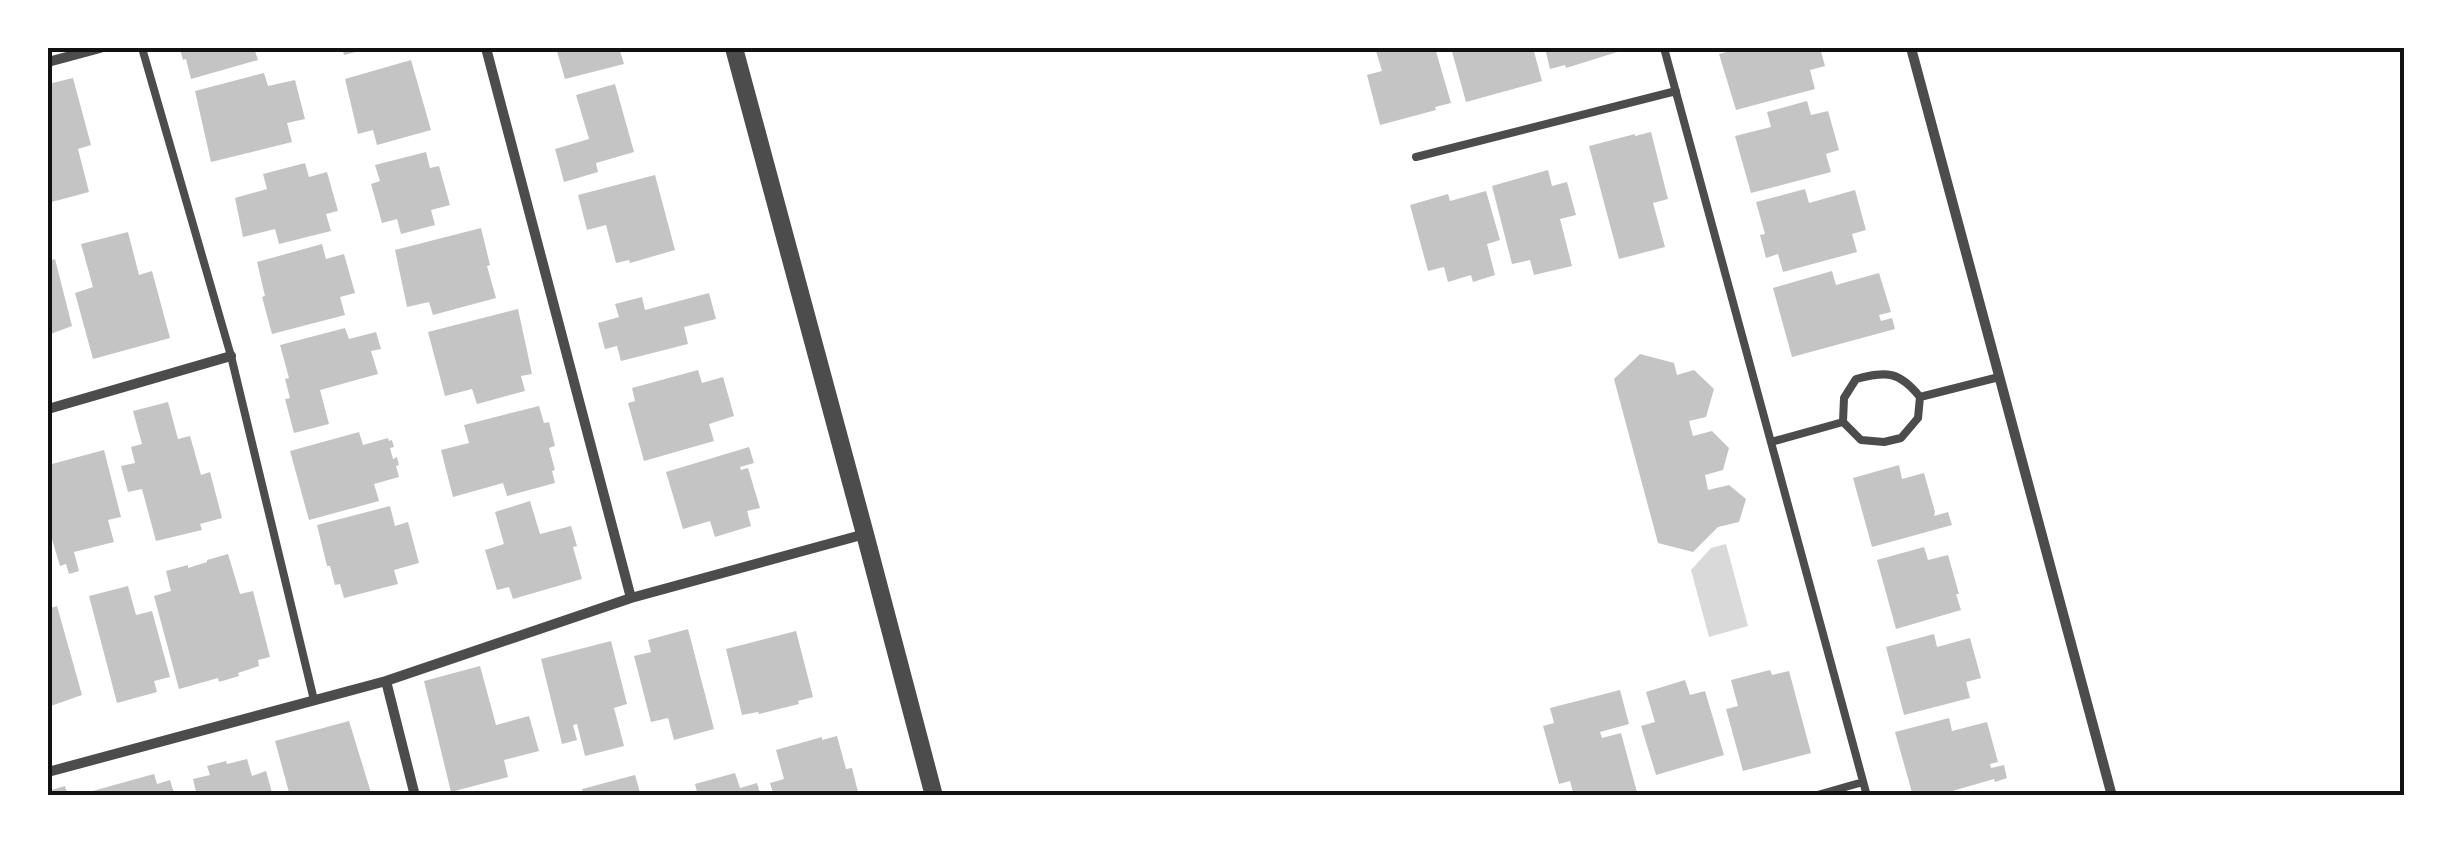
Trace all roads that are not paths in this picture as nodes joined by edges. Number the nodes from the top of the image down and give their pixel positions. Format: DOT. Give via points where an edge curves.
graph roads {
  1 [pos="100,48"];
  2 [pos="142,48"];
  3 [pos="486,48"];
  4 [pos="734,48"];
  5 [pos="1664,48"];
  6 [pos="1911,48"];
  7 [pos="48,62"];
  8 [pos="1676,91"];
  9 [pos="1416,158"];
  10 [pos="231,356"];
  11 [pos="1999,377"];
  12 [pos="1920,397"];
  13 [pos="48,409"];
  14 [pos="1843,422"];
  15 [pos="1771,442"];
  16 [pos="866,534"];
  17 [pos="630,598"];
  18 [pos="386,681"];
  19 [pos="314,700"];
  20 [pos="48,772"];
  21 [pos="1863,782"];
  22 [pos="415,796"];
  23 [pos="934,796"];
  24 [pos="1814,796"];
  25 [pos="1867,796"];
  26 [pos="2112,796"];
  1 -- 7 [label="street"];
  2 -- 10 [label="lane"];
  3 -- 17 [label="street"];
  4 -- 16 [label="street"];
  5 -- 8 [label="lane"];
  6 -- 11 [label="street"];
  8 -- 9 [label="lane"];
  8 -- 15 [label="lane"];
  10 -- 13 [label="street"];
  10 -- 19 [label="lane"];
  11 -- 12 [label="lane"];
  11 -- 26 [label="street"];
  12 -- 14 [label="lane" via="1918,418 1901,438 1862,440"];
  12 -- 14 [label="lane" via="1907,382 1882,372 1856,379 1844,398"];
  14 -- 15 [label="lane"];
  15 -- 21 [label="lane"];
  16 -- 17 [label="street"];
  16 -- 23 [label="street"];
  17 -- 18 [label="street"];
  18 -- 19 [label="street"];
  18 -- 22 [label="street"];
  19 -- 20 [label="street"];
  21 -- 24 [label="lane"];
  21 -- 25 [label="lane"];
}
